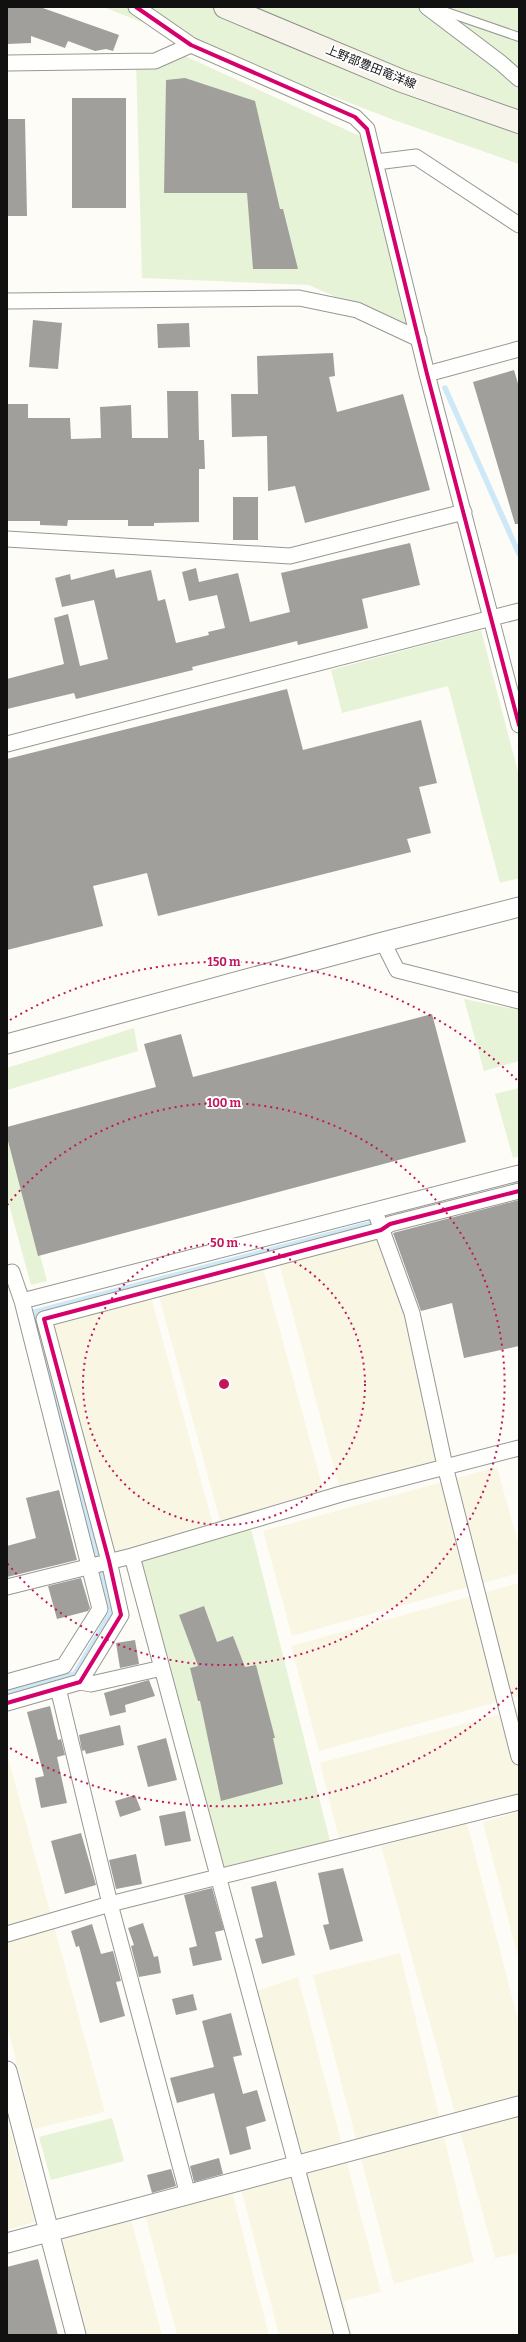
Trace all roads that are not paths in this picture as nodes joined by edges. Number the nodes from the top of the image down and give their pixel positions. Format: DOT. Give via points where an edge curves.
graph roads {
  1 [pos="136,7"];
  2 [pos="225,7"];
  3 [pos="427,7"];
  4 [pos="433,7"];
  5 [pos="519,37"];
  6 [pos="192,45"];
  7 [pos="7,63"];
  8 [pos="519,79"];
  9 [pos="519,122"];
  10 [pos="376,162"];
  11 [pos="519,225"];
  12 [pos="7,301"];
  13 [pos="419,339"];
  14 [pos="519,349"];
  15 [pos="427,374"];
  16 [pos="464,512"];
  17 [pos="7,539"];
  18 [pos="519,611"];
  19 [pos="490,618"];
  20 [pos="519,726"];
  21 [pos="7,744"];
  22 [pos="519,907"];
  23 [pos="383,942"];
  24 [pos="519,1001"];
  25 [pos="7,1044"];
  26 [pos="519,1172"];
  27 [pos="519,1191"];
  28 [pos="376,1211"];
  29 [pos="381,1230"];
  30 [pos="7,1274"];
  31 [pos="22,1301"];
  32 [pos="519,1448"];
  33 [pos="445,1466"];
  34 [pos="132,1556"];
  35 [pos="109,1561"];
  36 [pos="89,1566"];
  37 [pos="7,1588"];
  38 [pos="162,1668"];
  39 [pos="7,1682"];
  40 [pos="80,1682"];
  41 [pos="58,1688"];
  42 [pos="7,1703"];
  43 [pos="519,1758"];
  44 [pos="519,1802"];
  45 [pos="218,1878"];
  46 [pos="110,1904"];
  47 [pos="7,1934"];
  48 [pos="7,2071"];
  49 [pos="519,2106"];
  50 [pos="298,2164"];
  51 [pos="188,2195"];
  52 [pos="50,2232"];
  53 [pos="7,2243"];
  54 [pos="76,2335"];
  55 [pos="342,2335"];
  1 -- 6 [label="street"];
  2 -- 9 [label="main road, 上野部豊田竜洋線" via="402,80"];
  3 -- 8 [label="street" via="502,63"];
  4 -- 5 [label="lane"];
  6 -- 7 [label="street" via="155,61"];
  6 -- 10 [label="street" via="355,117 367,129"];
  10 -- 11 [label="street" via="416,157"];
  10 -- 13 [label="street"];
  12 -- 13 [label="street" via="299,298 357,310"];
  13 -- 15 [label="street"];
  14 -- 15 [label="street"];
  15 -- 16 [label="street"];
  16 -- 17 [label="street" via="290,556"];
  16 -- 19 [label="street"];
  18 -- 19 [label="street"];
  19 -- 20 [label="street"];
  19 -- 21 [label="street"];
  22 -- 23 [label="street"];
  23 -- 24 [label="street" via="397,970"];
  23 -- 25 [label="street"];
  26 -- 28 [label="street"];
  27 -- 29 [label="street" via="390,1224"];
  28 -- 29 [label="street"];
  28 -- 31 [label="street"];
  29 -- 33 [label="street" via="412,1313"];
  29 -- 35 [label="street" via="44,1319"];
  30 -- 31 [label="street" via="12,1272"];
  31 -- 36 [label="street"];
  32 -- 33 [label="street"];
  33 -- 34 [label="street"];
  33 -- 43 [label="street"];
  34 -- 35 [label="street"];
  34 -- 38 [label="street"];
  35 -- 36 [label="street"];
  35 -- 40 [label="street" via="120,1615"];
  36 -- 37 [label="street"];
  36 -- 39 [label="street" via="100,1609 64,1666"];
  38 -- 40 [label="street" via="91,1684"];
  38 -- 45 [label="street"];
  40 -- 41 [label="street"];
  41 -- 42 [label="street"];
  41 -- 46 [label="street"];
  44 -- 45 [label="street"];
  45 -- 46 [label="street"];
  45 -- 50 [label="street"];
  46 -- 47 [label="street"];
  46 -- 51 [label="street"];
  48 -- 52 [label="street"];
  49 -- 50 [label="street"];
  50 -- 51 [label="street"];
  50 -- 55 [label="street"];
  51 -- 52 [label="street"];
  52 -- 53 [label="street"];
  52 -- 54 [label="street"];
}
